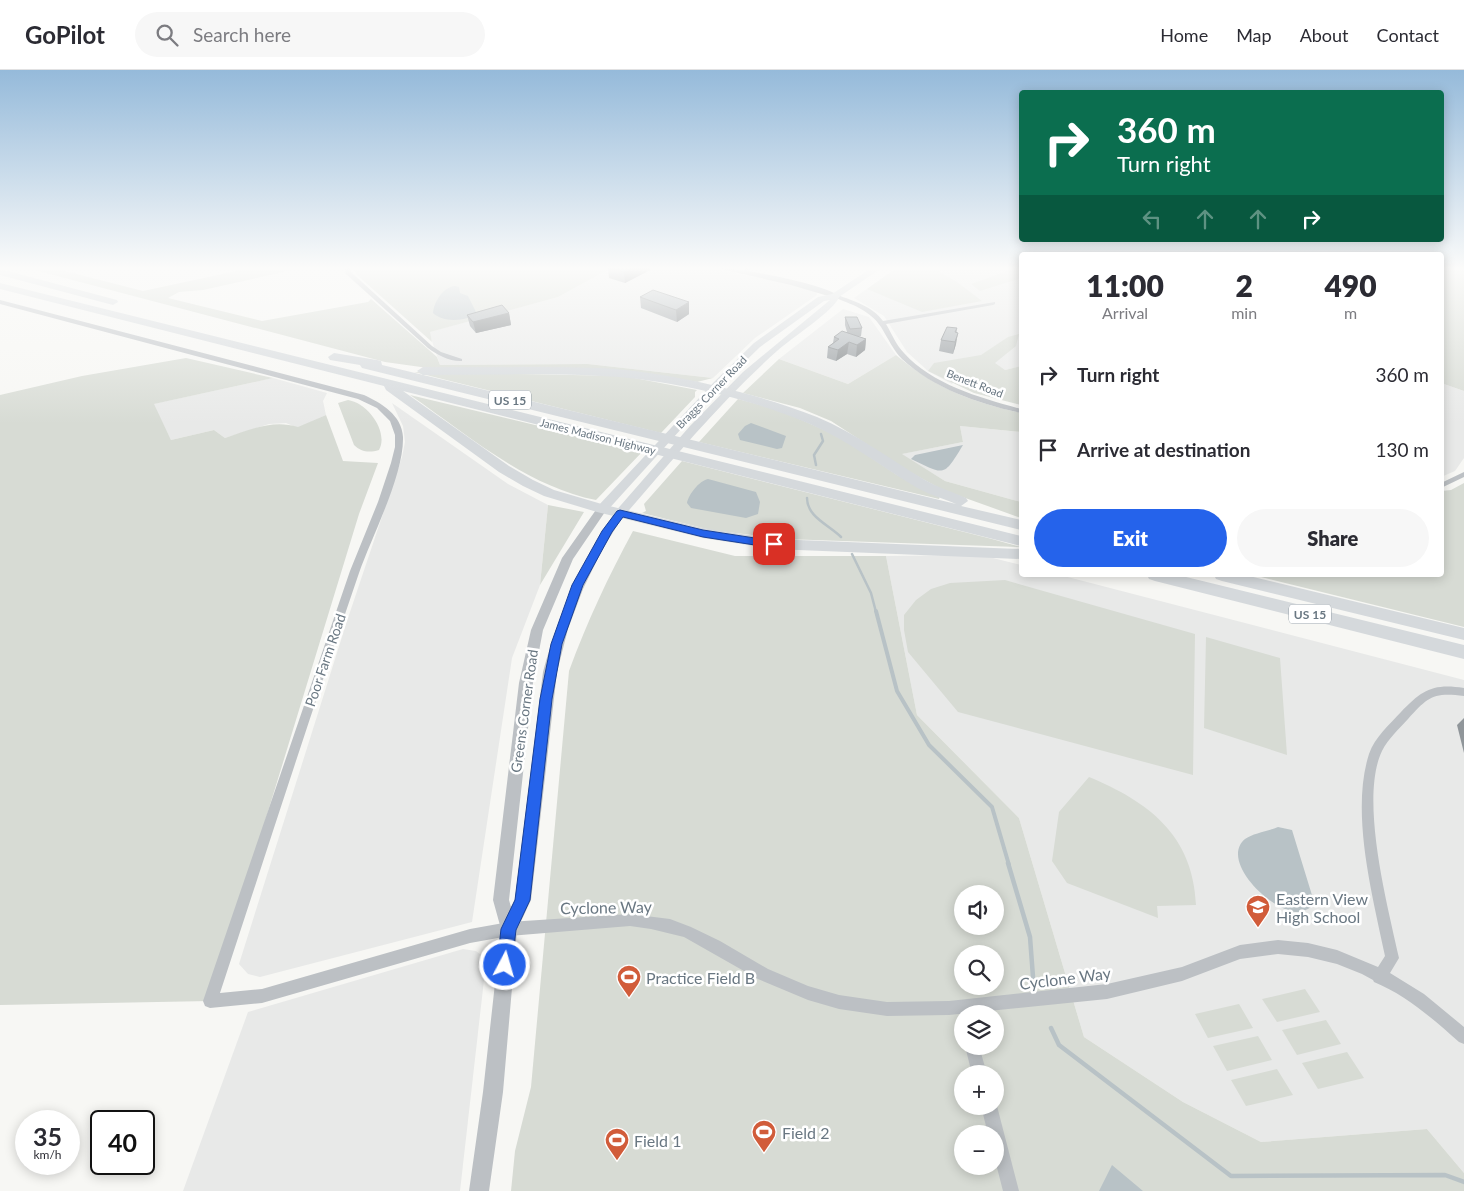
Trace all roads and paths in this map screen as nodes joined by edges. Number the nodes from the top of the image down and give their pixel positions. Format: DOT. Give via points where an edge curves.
graph roads {
  1 [pos="66,319"];
  2 [pos="134,319"];
  3 [pos="186,319"];
  4 [pos="399,319"];
  5 [pos="791,319"];
  6 [pos="811,319"];
  7 [pos="878,319"];
  8 [pos="902,319"];
  9 [pos="882,323"];
  10 [pos="770,334"];
  11 [pos="334,357"];
  12 [pos="460,360"];
  13 [pos="382,381"];
  14 [pos="732,389"];
  15 [pos="712,390"];
  16 [pos="1019,410"];
  17 [pos="1464,474"];
  18 [pos="1444,484"];
  19 [pos="602,509"];
  20 [pos="620,513"];
  21 [pos="1019,520"];
  22 [pos="1019,525"];
  23 [pos="1019,540"];
  24 [pos="1019,554"];
  25 [pos="1163,577"];
  26 [pos="1230,577"];
  27 [pos="1464,634"];
  28 [pos="1464,652"];
  29 [pos="1464,692"];
  30 [pos="509,929"];
  31 [pos="1380,976"];
  32 [pos="1000,1005"];
  33 [pos="954,1010"];
  34 [pos="1464,1037"];
  35 [pos="991,1115"];
  36 [pos="479,1191"];
  37 [pos="1011,1191"];
  1 -- 30 [label="street, Poor Farm Road" via="361,397 386,411 394,420 399,434 399,448 387,487 356,569 210,1001 262,996 448,941"];
  2 -- 13 [label="highway, James Madison Highway / US 15"];
  3 -- 11 [label="highway, James Madison Highway / US 15"];
  4 -- 12 [label="street" via="430,347"];
  5 -- 10 [label="main road, Braggs Corner Road"];
  6 -- 14 [label="main road, Braggs Corner Road" via="782,340"];
  7 -- 9 [label="street, Benett Road"];
  8 -- 9 [label="street"];
  9 -- 16 [label="street, Benett Road" via="901,355 925,374 950,388"];
  10 -- 14 [label="main road" via="772,340 745,366"];
  10 -- 15 [label="main road, Braggs Corner Road"];
  11 -- 15 [label="highway" via="438,372 620,374"];
  11 -- 22 [label="highway, James Madison Highway / US 15"];
  13 -- 19 [label="highway" via="528,483"];
  13 -- 23 [label="highway, James Madison Highway / US 15"];
  14 -- 15 [label="highway"];
  14 -- 20 [label="main road, Braggs Corner Road"];
  14 -- 21 [label="highway" via="815,420 921,484"];
  15 -- 19 [label="main road, Braggs Corner Road"];
  17 -- 18 [label="street"];
  19 -- 20 [label="highway"];
  19 -- 30 [label="street, Greens Corner Road" via="558,578 543,612 531,655 501,900"];
  20 -- 24 [label="highway" via="703,533 774,544"];
  20 -- 30 [label="street, Greens Corner Road" via="582,574 557,644 546,699 523,900"];
  25 -- 28 [label="highway, US 15"];
  26 -- 27 [label="highway, US 15"];
  29 -- 31 [label="street" via="1435,691 1424,695 1375,753 1367,795 1369,821 1392,958"];
  30 -- 33 [label="street, Cyclone Way" via="630,920 667,924 699,936 764,975 810,994 885,1009"];
  30 -- 36 [label="street, Greens Corner Road" via="493,1092"];
  31 -- 32 [label="street, Cyclone Way" via="1337,958 1281,948 1250,950 1182,974 1120,989"];
  31 -- 34 [label="street, Cyclone Way" via="1416,998"];
  35 -- 37 [label="street"];
}
